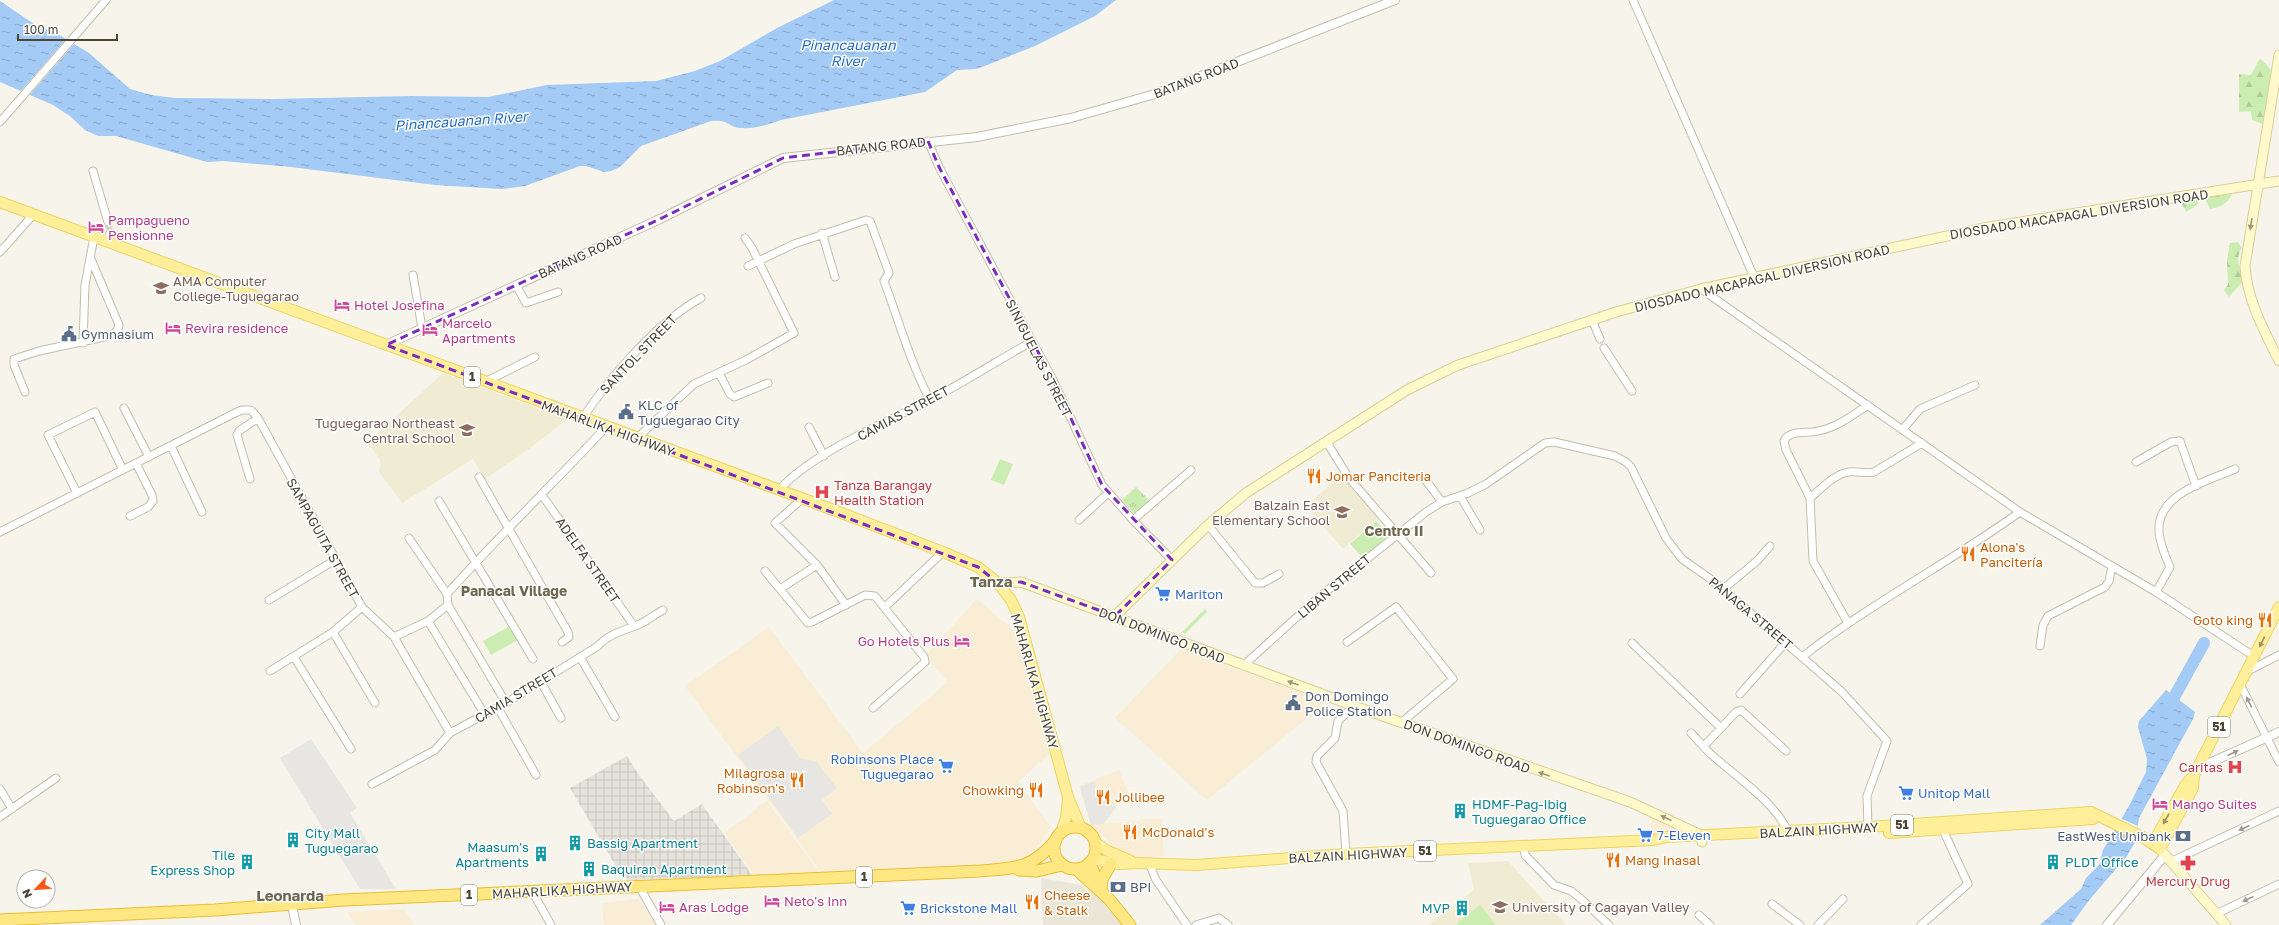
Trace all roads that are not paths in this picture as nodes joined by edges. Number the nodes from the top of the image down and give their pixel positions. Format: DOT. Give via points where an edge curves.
graph roads {
  1 [pos="106,0"];
  2 [pos="1395,0"];
  3 [pos="1634,0"];
  4 [pos="2279,56"];
  5 [pos="0,122"];
  6 [pos="928,141"];
  7 [pos="93,171"];
  8 [pos="2279,181"];
  9 [pos="2257,185"];
  10 [pos="0,202"];
  11 [pos="34,215"];
  12 [pos="108,222"];
  13 [pos="822,233"];
  14 [pos="94,237"];
  15 [pos="745,238"];
  16 [pos="0,252"];
  17 [pos="91,259"];
  18 [pos="758,260"];
  19 [pos="748,266"];
  20 [pos="413,275"];
  21 [pos="835,276"];
  22 [pos="1754,277"];
  23 [pos="516,285"];
  24 [pos="1701,289"];
  25 [pos="558,292"];
  26 [pos="701,298"];
  27 [pos="1592,320"];
  28 [pos="422,328"];
  29 [pos="1600,339"];
  30 [pos="1032,342"];
  31 [pos="83,343"];
  32 [pos="386,345"];
  33 [pos="1604,348"];
  34 [pos="535,356"];
  35 [pos="2279,361"];
  36 [pos="719,373"];
  37 [pos="485,382"];
  38 [pos="768,383"];
  39 [pos="1975,385"];
  40 [pos="1632,391"];
  41 [pos="25,392"];
  42 [pos="930,400"];
  43 [pos="1868,405"];
  44 [pos="124,408"];
  45 [pos="258,418"];
  46 [pos="582,419"];
  47 [pos="606,427"];
  48 [pos="809,427"];
  49 [pos="1902,429"];
  50 [pos="636,439"];
  51 [pos="1326,441"];
  52 [pos="1554,442"];
  53 [pos="1922,443"];
  54 [pos="171,446"];
  55 [pos="824,456"];
  56 [pos="149,457"];
  57 [pos="2136,462"];
  58 [pos="136,463"];
  59 [pos="2235,469"];
  60 [pos="123,470"];
  61 [pos="1191,470"];
  62 [pos="479,477"];
  63 [pos="1424,478"];
  64 [pos="250,480"];
  65 [pos="2196,486"];
  66 [pos="779,490"];
  67 [pos="77,493"];
  68 [pos="1108,493"];
  69 [pos="542,495"];
  70 [pos="1460,496"];
  71 [pos="1810,498"];
  72 [pos="802,499"];
  73 [pos="439,501"];
  74 [pos="1442,502"];
  75 [pos="202,512"];
  76 [pos="2020,512"];
  77 [pos="130,516"];
  78 [pos="1079,520"];
  79 [pos="1133,520"];
  80 [pos="1208,525"];
  81 [pos="507,527"];
  82 [pos="1480,530"];
  83 [pos="0,532"];
  84 [pos="1397,533"];
  85 [pos="409,538"];
  86 [pos="1770,546"];
  87 [pos="943,552"];
  88 [pos="335,560"];
  89 [pos="1172,560"];
  90 [pos="476,562"];
  91 [pos="817,565"];
  92 [pos="2112,567"];
  93 [pos="765,571"];
  94 [pos="1431,573"];
  95 [pos="1279,574"];
  96 [pos="998,583"];
  97 [pos="780,589"];
  98 [pos="1723,589"];
  99 [pos="2156,592"];
  100 [pos="448,594"];
  101 [pos="269,600"];
  102 [pos="846,605"];
  103 [pos="448,606"];
  104 [pos="362,607"];
  105 [pos="2279,607"];
  106 [pos="885,608"];
  107 [pos="663,610"];
  108 [pos="1115,616"];
  109 [pos="428,621"];
  110 [pos="1848,623"];
  111 [pos="634,626"];
  112 [pos="333,632"];
  113 [pos="394,637"];
  114 [pos="562,642"];
  115 [pos="1347,642"];
  116 [pos="1786,642"];
  117 [pos="1632,644"];
  118 [pos="2040,646"];
  119 [pos="2279,654"];
  120 [pos="294,657"];
  121 [pos="580,657"];
  122 [pos="1802,657"];
  123 [pos="2255,657"];
  124 [pos="533,659"];
  125 [pos="1244,665"];
  126 [pos="2248,671"];
  127 [pos="270,672"];
  128 [pos="541,682"];
  129 [pos="2241,686"];
  130 [pos="1740,694"];
  131 [pos="375,703"];
  132 [pos="506,703"];
  133 [pos="1354,706"];
  134 [pos="498,708"];
  135 [pos="874,708"];
  136 [pos="485,715"];
  137 [pos="615,717"];
  138 [pos="561,718"];
  139 [pos="1402,722"];
  140 [pos="1721,728"];
  141 [pos="2279,732"];
  142 [pos="450,733"];
  143 [pos="1691,733"];
  144 [pos="2267,738"];
  145 [pos="1704,746"];
  146 [pos="351,749"];
  147 [pos="1786,751"];
  148 [pos="2279,762"];
  149 [pos="2196,772"];
  150 [pos="536,775"];
  151 [pos="56,778"];
  152 [pos="372,784"];
  153 [pos="0,789"];
  154 [pos="1068,797"];
  155 [pos="12,809"];
  156 [pos="2279,811"];
  157 [pos="0,817"];
  158 [pos="2105,818"];
  159 [pos="1081,828"];
  160 [pos="1868,828"];
  161 [pos="1943,830"];
  162 [pos="1788,832"];
  163 [pos="1058,836"];
  164 [pos="1702,839"];
  165 [pos="1095,842"];
  166 [pos="1524,846"];
  167 [pos="2158,849"];
  168 [pos="1346,854"];
  169 [pos="1091,861"];
  170 [pos="1137,863"];
  171 [pos="1149,863"];
  172 [pos="1111,864"];
  173 [pos="1062,865"];
  174 [pos="1004,869"];
  175 [pos="1076,869"];
  176 [pos="2279,884"];
  177 [pos="639,886"];
  178 [pos="532,891"];
  179 [pos="1101,892"];
  180 [pos="1843,899"];
  181 [pos="1772,904"];
  182 [pos="292,905"];
  183 [pos="2216,914"];
  184 [pos="1699,915"];
  185 [pos="0,920"];
  186 [pos="296,925"];
  187 [pos="551,925"];
  188 [pos="662,925"];
  189 [pos="1130,925"];
  190 [pos="1187,925"];
  191 [pos="1196,925"];
  192 [pos="1228,925"];
  193 [pos="1609,925"];
  194 [pos="1710,925"];
  195 [pos="1800,925"];
  196 [pos="1818,925"];
  197 [pos="1921,925"];
  198 [pos="2107,925"];
  199 [pos="2226,925"];
  1 -- 5 [label="street"];
  2 -- 6 [label="street, BATANG ROAD" via="1155,94 1043,125 977,137"];
  3 -- 22 [label="street"];
  4 -- 9 [label="main road"];
  6 -- 23 [label="street, BATANG ROAD" via="783,158 660,219"];
  6 -- 30 [label="street, SINIGUELAS STREET" via="939,167"];
  7 -- 12 [label="street"];
  8 -- 9 [label="main road, DIOSDADO MACAPAGAL DIVERSION ROAD"];
  9 -- 22 [label="main road, DIOSDADO MACAPAGAL DIVERSION ROAD" via="1989,227"];
  9 -- 35 [label="main road, one-way" via="2246,255 2246,279 2254,307"];
  10 -- 11 [label="main road, MAHARLIKA HIGHWAY / 1"];
  11 -- 14 [label="main road, MAHARLIKA HIGHWAY / 1"];
  11 -- 16 [label="street"];
  13 -- 18 [label="street"];
  13 -- 21 [label="street"];
  13 -- 42 [label="street" via="866,220 871,223 889,273 884,281 915,371"];
  14 -- 17 [label="street"];
  14 -- 32 [label="main road, MAHARLIKA HIGHWAY / 1" via="109,237"];
  15 -- 18 [label="street"];
  17 -- 31 [label="street" via="85,285"];
  17 -- 31 [label="street" via="119,325 113,334"];
  18 -- 19 [label="street"];
  18 -- 36 [label="street" via="793,330 792,335"];
  20 -- 28 [label="street"];
  22 -- 24 [label="main road, DIOSDADO MACAPAGAL DIVERSION ROAD"];
  23 -- 25 [label="street" via="526,303"];
  23 -- 28 [label="street, BATANG ROAD"];
  24 -- 27 [label="main road, DIOSDADO MACAPAGAL DIVERSION ROAD"];
  24 -- 43 [label="street"];
  26 -- 46 [label="street, SANTOL STREET" via="663,324 614,377"];
  27 -- 29 [label="street"];
  27 -- 51 [label="main road, DIOSDADO MACAPAGAL DIVERSION ROAD" via="1427,378"];
  28 -- 32 [label="street, BATANG ROAD"];
  30 -- 42 [label="street, CAMIAS STREET"];
  30 -- 68 [label="street, SINIGUELAS STREET"];
  31 -- 41 [label="street" via="39,351 14,359"];
  32 -- 37 [label="main road, MAHARLIKA HIGHWAY / 1"];
  33 -- 40 [label="street"];
  34 -- 37 [label="street"];
  36 -- 38 [label="street" via="734,397"];
  36 -- 50 [label="street" via="694,384"];
  37 -- 46 [label="main road, MAHARLIKA HIGHWAY / 1"];
  39 -- 49 [label="street" via="1920,409"];
  42 -- 55 [label="street, CAMIAS STREET" via="874,427"];
  43 -- 49 [label="street"];
  43 -- 71 [label="street" via="1845,420 1820,431 1798,433 1786,438 1786,450"];
  44 -- 56 [label="street"];
  45 -- 54 [label="street" via="252,410 242,410"];
  45 -- 64 [label="street" via="236,435"];
  45 -- 88 [label="street, SAMPAGUITA STREET"];
  46 -- 47 [label="main road, MAHARLIKA HIGHWAY / 1"];
  47 -- 50 [label="main road, MAHARLIKA HIGHWAY / 1"];
  47 -- 69 [label="street"];
  48 -- 55 [label="street"];
  49 -- 53 [label="street"];
  50 -- 66 [label="main road, MAHARLIKA HIGHWAY / 1"];
  51 -- 80 [label="main road, DIOSDADO MACAPAGAL DIVERSION ROAD" via="1246,493"];
  51 -- 84 [label="street" via="1349,478"];
  52 -- 70 [label="street, LIBAN STREET" via="1538,447 1486,484"];
  52 -- 98 [label="street, PANAGA STREET" via="1615,456 1626,462 1674,550 1688,565"];
  53 -- 71 [label="street" via="1874,472 1842,474"];
  53 -- 76 [label="street"];
  54 -- 56 [label="street"];
  54 -- 75 [label="street"];
  55 -- 66 [label="street, CAMIAS STREET" via="794,476"];
  56 -- 58 [label="street"];
  57 -- 65 [label="street" via="2170,442 2180,440"];
  58 -- 60 [label="street"];
  58 -- 77 [label="street" via="153,501 148,507"];
  59 -- 65 [label="street"];
  60 -- 67 [label="street"];
  60 -- 67 [label="street" via="95,412 48,435"];
  61 -- 79 [label="street"];
  62 -- 81 [label="street"];
  63 -- 74 [label="street"];
  65 -- 99 [label="street" via="2180,494 2164,508 2159,531 2162,548 2170,567"];
  66 -- 72 [label="main road, MAHARLIKA HIGHWAY / 1"];
  67 -- 83 [label="street"];
  68 -- 78 [label="street"];
  68 -- 79 [label="street, SINIGUELAS STREET"];
  69 -- 81 [label="street"];
  69 -- 111 [label="street, ADELFA STREET"];
  70 -- 74 [label="street, LIBAN STREET"];
  70 -- 82 [label="street"];
  71 -- 110 [label="street" via="1813,561"];
  72 -- 87 [label="main road, MAHARLIKA HIGHWAY / 1"];
  72 -- 91 [label="street" via="775,523"];
  73 -- 90 [label="street"];
  74 -- 84 [label="street, LIBAN STREET"];
  76 -- 92 [label="street"];
  76 -- 110 [label="street"];
  79 -- 89 [label="street, SINIGUELAS STREET"];
  80 -- 89 [label="main road, DIOSDADO MACAPAGAL DIVERSION ROAD"];
  80 -- 95 [label="street" via="1255,583 1263,583"];
  81 -- 90 [label="street"];
  81 -- 114 [label="street" via="561,619 569,637"];
  84 -- 94 [label="street"];
  84 -- 125 [label="street, LIBAN STREET" via="1319,597"];
  85 -- 100 [label="street"];
  86 -- 98 [label="street" via="1757,561"];
  87 -- 96 [label="main road, MAHARLIKA HIGHWAY / 1" via="978,567"];
  87 -- 106 [label="street"];
  88 -- 101 [label="street"];
  88 -- 104 [label="street, SAMPAGUITA STREET"];
  89 -- 108 [label="main road, DIOSDADO MACAPAGAL DIVERSION ROAD"];
  90 -- 100 [label="street"];
  90 -- 124 [label="street"];
  91 -- 97 [label="street"];
  91 -- 102 [label="street"];
  92 -- 99 [label="street"];
  92 -- 118 [label="street" via="2105,587 2048,616 2043,625"];
  93 -- 97 [label="street"];
  96 -- 108 [label="main road, DON DOMINGO ROAD" via="1021,582"];
  96 -- 154 [label="main road, MAHARLIKA HIGHWAY / 1" via="1011,600 1019,617"];
  97 -- 102 [label="street" via="808,622"];
  98 -- 116 [label="street, PANAGA STREET"];
  99 -- 123 [label="street"];
  100 -- 103 [label="street"];
  102 -- 106 [label="street" via="872,594"];
  103 -- 109 [label="street"];
  103 -- 132 [label="street"];
  104 -- 112 [label="street"];
  104 -- 113 [label="street, SAMPAGUITA STREET"];
  105 -- 123 [label="main road, 51, one-way"];
  106 -- 135 [label="street" via="924,657 925,662"];
  107 -- 111 [label="street, CAMIA STREET"];
  108 -- 125 [label="main road, DON DOMINGO ROAD"];
  109 -- 113 [label="street"];
  109 -- 136 [label="street"];
  110 -- 122 [label="street"];
  111 -- 121 [label="street, CAMIA STREET" via="620,631"];
  112 -- 120 [label="street"];
  112 -- 131 [label="street"];
  113 -- 142 [label="street, SAMPAGUITA STREET"];
  115 -- 139 [label="street" via="1396,607 1453,679"];
  116 -- 122 [label="street, PANAGA STREET"];
  116 -- 130 [label="street"];
  117 -- 140 [label="street"];
  119 -- 126 [label="street"];
  120 -- 127 [label="street"];
  120 -- 146 [label="street"];
  121 -- 128 [label="street, CAMIA STREET"];
  121 -- 137 [label="street"];
  122 -- 160 [label="street, PANAGA STREET" via="1842,692 1887,741 1867,796"];
  123 -- 126 [label="main road, 51"];
  133 -- 125 [label="main road, DON DOMINGO ROAD, one-way"];
  126 -- 129 [label="main road, 51"];
  128 -- 132 [label="street, CAMIA STREET"];
  128 -- 138 [label="street"];
  144 -- 129 [label="street, one-way"];
  129 -- 149 [label="main road, 51"];
  132 -- 134 [label="street, CAMIA STREET"];
  133 -- 139 [label="main road, DON DOMINGO ROAD"];
  133 -- 168 [label="street" via="1338,721 1335,738 1317,756 1316,762 1343,811"];
  134 -- 136 [label="street, CAMIA STREET"];
  134 -- 150 [label="street"];
  136 -- 142 [label="street, CAMIA STREET"];
  164 -- 139 [label="main road, DON DOMINGO ROAD, one-way" via="1630,802"];
  140 -- 145 [label="street"];
  140 -- 147 [label="street" via="1736,712 1742,710"];
  141 -- 144 [label="street"];
  142 -- 152 [label="street, CAMIA STREET" via="435,750"];
  143 -- 145 [label="street"];
  144 -- 148 [label="street"];
  149 -- 144 [label="street, one-way"];
  145 -- 162 [label="street" via="1764,801 1783,822"];
  149 -- 167 [label="main road, 51" via="2193,788"];
  151 -- 155 [label="street"];
  153 -- 155 [label="street"];
  154 -- 159 [label="main road, MAHARLIKA HIGHWAY / 1"];
  154 -- 163 [label="main road, MAHARLIKA HIGHWAY / 1" via="1066,818"];
  155 -- 157 [label="street"];
  156 -- 167 [label="street, one-way"];
  158 -- 160 [label="main road, BALZAIN HIGHWAY / 51" via="2091,812"];
  158 -- 161 [label="main road, BALZAIN HIGHWAY / 51"];
  158 -- 167 [label="main road, BALZAIN HIGHWAY / 51"];
  159 -- 163 [label="highway" via="1069,828"];
  159 -- 165 [label="highway, 1" via="1090,834"];
  160 -- 162 [label="main road, BALZAIN HIGHWAY / 51"];
  161 -- 164 [label="main road, BALZAIN HIGHWAY / 51"];
  161 -- 197 [label="street" via="1968,884"];
  162 -- 164 [label="main road, BALZAIN HIGHWAY / 51"];
  163 -- 173 [label="highway, 1" via="1055,853"];
  163 -- 174 [label="highway, MAHARLIKA HIGHWAY / 1" via="1044,854 1029,864"];
  164 -- 166 [label="main road, BALZAIN HIGHWAY / 51"];
  165 -- 169 [label="highway" via="1096,851"];
  165 -- 170 [label="main road, 51" via="1121,858"];
  166 -- 168 [label="main road, BALZAIN HIGHWAY / 51"];
  166 -- 193 [label="street" via="1525,855 1554,885 1571,891"];
  167 -- 183 [label="main road"];
  167 -- 198 [label="street"];
  168 -- 171 [label="main road, BALZAIN HIGHWAY / 51" via="1191,865"];
  169 -- 172 [label="main road, 51"];
  169 -- 175 [label="highway"];
  169 -- 179 [label="highway"];
  170 -- 171 [label="main road, BALZAIN HIGHWAY / 51"];
  170 -- 172 [label="main road, 51"];
  171 -- 190 [label="street" via="1156,880"];
  172 -- 179 [label="highway" via="1102,879"];
  173 -- 174 [label="highway, MAHARLIKA HIGHWAY / 1" via="1037,870"];
  173 -- 175 [label="highway, 1"];
  174 -- 177 [label="highway, MAHARLIKA HIGHWAY / 1"];
  175 -- 179 [label="highway"];
  176 -- 183 [label="street, one-way"];
  177 -- 178 [label="highway, MAHARLIKA HIGHWAY / 1"];
  177 -- 188 [label="street"];
  178 -- 182 [label="highway, MAHARLIKA HIGHWAY / 1"];
  178 -- 187 [label="street"];
  179 -- 189 [label="highway"];
  180 -- 196 [label="street"];
  181 -- 195 [label="street"];
  182 -- 185 [label="highway, MAHARLIKA HIGHWAY / 1"];
  182 -- 186 [label="street"];
  183 -- 199 [label="main road"];
  184 -- 194 [label="street"];
  191 -- 192 [label="street" via="1219,918"];
}
